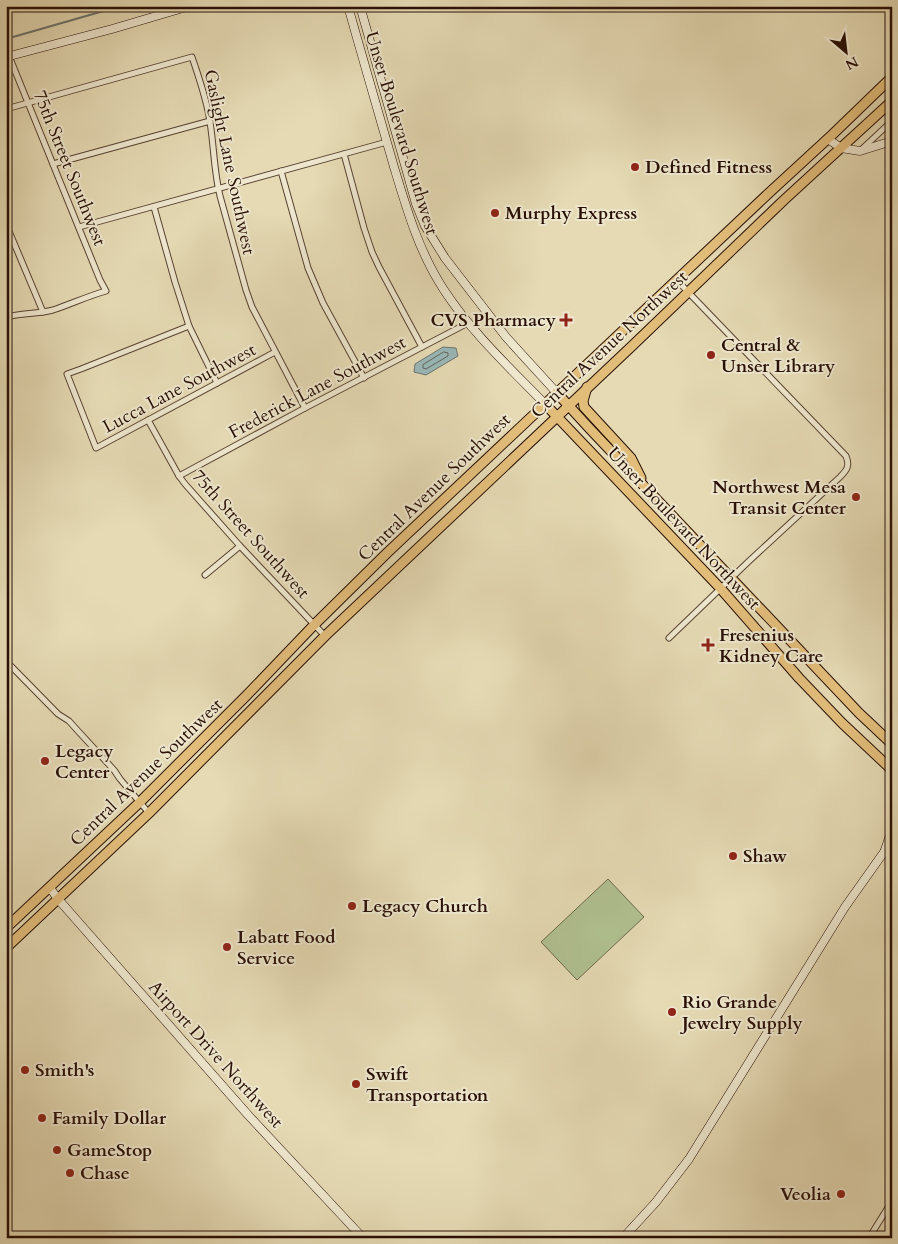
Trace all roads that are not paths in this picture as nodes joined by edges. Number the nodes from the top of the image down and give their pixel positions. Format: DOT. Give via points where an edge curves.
graph roads {
  1 [pos="190,6"];
  2 [pos="348,6"];
  3 [pos="360,6"];
  4 [pos="181,7"];
  5 [pos="8,56"];
  6 [pos="892,77"];
  7 [pos="892,101"];
  8 [pos="28,103"];
  9 [pos="6,109"];
  10 [pos="210,120"];
  11 [pos="892,121"];
  12 [pos="828,139"];
  13 [pos="892,141"];
  14 [pos="386,142"];
  15 [pos="841,148"];
  16 [pos="860,151"];
  17 [pos="344,154"];
  18 [pos="53,164"];
  19 [pos="281,171"];
  20 [pos="218,188"];
  21 [pos="154,207"];
  22 [pos="6,224"];
  23 [pos="79,228"];
  24 [pos="677,280"];
  25 [pos="688,292"];
  26 [pos="43,312"];
  27 [pos="6,317"];
  28 [pos="468,323"];
  29 [pos="189,326"];
  30 [pos="422,348"];
  31 [pos="275,352"];
  32 [pos="364,378"];
  33 [pos="217,383"];
  34 [pos="587,387"];
  35 [pos="557,393"];
  36 [pos="545,404"];
  37 [pos="568,405"];
  38 [pos="305,408"];
  39 [pos="556,416"];
  40 [pos="148,420"];
  41 [pos="179,476"];
  42 [pos="645,487"];
  43 [pos="240,546"];
  44 [pos="205,575"];
  45 [pos="732,578"];
  46 [pos="720,589"];
  47 [pos="314,624"];
  48 [pos="325,636"];
  49 [pos="669,638"];
  50 [pos="6,661"];
  51 [pos="892,744"];
  52 [pos="892,770"];
  53 [pos="139,803"];
  54 [pos="149,812"];
  55 [pos="892,834"];
  56 [pos="892,845"];
  57 [pos="91,849"];
  58 [pos="884,852"];
  59 [pos="99,859"];
  60 [pos="50,888"];
  61 [pos="58,899"];
  62 [pos="6,928"];
  63 [pos="6,948"];
  64 [pos="892,1201"];
  65 [pos="363,1238"];
  66 [pos="623,1238"];
  67 [pos="869,1238"];
  1 -- 4 [label="street"];
  2 -- 14 [label="street, Unser Boulevard Southwest"];
  3 -- 35 [label="street, Unser Boulevard Southwest" via="425,226 490,317"];
  4 -- 5 [label="street"];
  5 -- 8 [label="street, 75th Street Southwest"];
  6 -- 12 [label="main road, Central Avenue Southwest"];
  7 -- 15 [label="main road, Central Avenue Northwest"];
  8 -- 9 [label="street"];
  8 -- 10 [label="street, Gaslight Lane Southwest" via="192,57"];
  8 -- 18 [label="street, 75th Street Southwest"];
  10 -- 18 [label="street"];
  10 -- 20 [label="street, Gaslight Lane Southwest"];
  11 -- 16 [label="street"];
  12 -- 15 [label="street"];
  12 -- 24 [label="main road, Central Avenue Southwest"];
  13 -- 16 [label="street"];
  14 -- 17 [label="street"];
  14 -- 28 [label="street, Unser Boulevard Southwest" via="420,245 443,289"];
  15 -- 16 [label="street"];
  15 -- 25 [label="main road, Central Avenue Northwest"];
  17 -- 19 [label="street"];
  17 -- 30 [label="street" via="372,252"];
  18 -- 23 [label="street, 75th Street Southwest"];
  19 -- 20 [label="street"];
  19 -- 32 [label="street" via="310,275"];
  20 -- 21 [label="street"];
  20 -- 31 [label="street, Gaslight Lane Southwest" via="246,290"];
  21 -- 23 [label="street"];
  21 -- 29 [label="street"];
  22 -- 26 [label="street"];
  23 -- 26 [label="street, 75th Street Southwest" via="106,291"];
  24 -- 25 [label="street"];
  24 -- 35 [label="main road, Central Avenue Southwest"];
  25 -- 34 [label="main road, Central Avenue Northwest"];
  25 -- 45 [label="street" via="848,461 845,472"];
  26 -- 27 [label="street"];
  28 -- 30 [label="street, Frederick Lane Southwest"];
  28 -- 36 [label="street, Unser Boulevard Southwest"];
  29 -- 33 [label="street"];
  29 -- 40 [label="street, Lucca Lane Southwest" via="67,374 96,448"];
  30 -- 32 [label="street, Frederick Lane Southwest"];
  31 -- 33 [label="street, Lucca Lane Southwest"];
  31 -- 38 [label="street, Gaslight Lane Southwest"];
  32 -- 38 [label="street, Frederick Lane Southwest"];
  33 -- 40 [label="street, Lucca Lane Southwest"];
  34 -- 37 [label="main road, Central Avenue Northwest"];
  34 -- 42 [label="main road" via="584,407 631,458"];
  35 -- 36 [label="main road, Central Avenue Southwest"];
  35 -- 37 [label="main road, Unser Boulevard Northwest"];
  36 -- 39 [label="main road, Unser Boulevard Northwest"];
  36 -- 47 [label="main road, Central Avenue Southwest"];
  37 -- 39 [label="main road, Central Avenue Northwest"];
  37 -- 42 [label="main road, Unser Boulevard Northwest"];
  38 -- 41 [label="street, Frederick Lane Southwest"];
  39 -- 46 [label="main road, Unser Boulevard Northwest"];
  39 -- 48 [label="main road, Central Avenue Northwest"];
  40 -- 41 [label="street, 75th Street Southwest"];
  41 -- 43 [label="street, 75th Street Southwest"];
  42 -- 45 [label="main road, Unser Boulevard Northwest"];
  43 -- 44 [label="street"];
  43 -- 47 [label="street, 75th Street Southwest"];
  45 -- 46 [label="street"];
  45 -- 51 [label="main road, Unser Boulevard Northwest" via="859,714"];
  46 -- 49 [label="street"];
  46 -- 52 [label="main road, Unser Boulevard Northwest" via="842,724"];
  47 -- 48 [label="street, 75th Street Southwest"];
  47 -- 53 [label="main road, Central Avenue Southwest"];
  48 -- 54 [label="main road, Central Avenue Northwest"];
  50 -- 53 [label="street" via="58,714 69,721"];
  53 -- 54 [label="street"];
  53 -- 57 [label="main road, Central Avenue Southwest"];
  54 -- 59 [label="main road, Central Avenue Northwest"];
  55 -- 58 [label="street"];
  56 -- 58 [label="street"];
  57 -- 59 [label="main road"];
  57 -- 60 [label="main road, Central Avenue Southwest"];
  58 -- 66 [label="street" via="846,907 689,1159"];
  59 -- 61 [label="main road, Central Avenue Northwest"];
  60 -- 61 [label="street, Airport Drive Northwest"];
  60 -- 62 [label="main road, Central Avenue Southwest"];
  61 -- 63 [label="main road, Central Avenue Northwest"];
  61 -- 65 [label="street, Airport Drive Northwest" via="249,1116"];
  64 -- 67 [label="street"];
}
